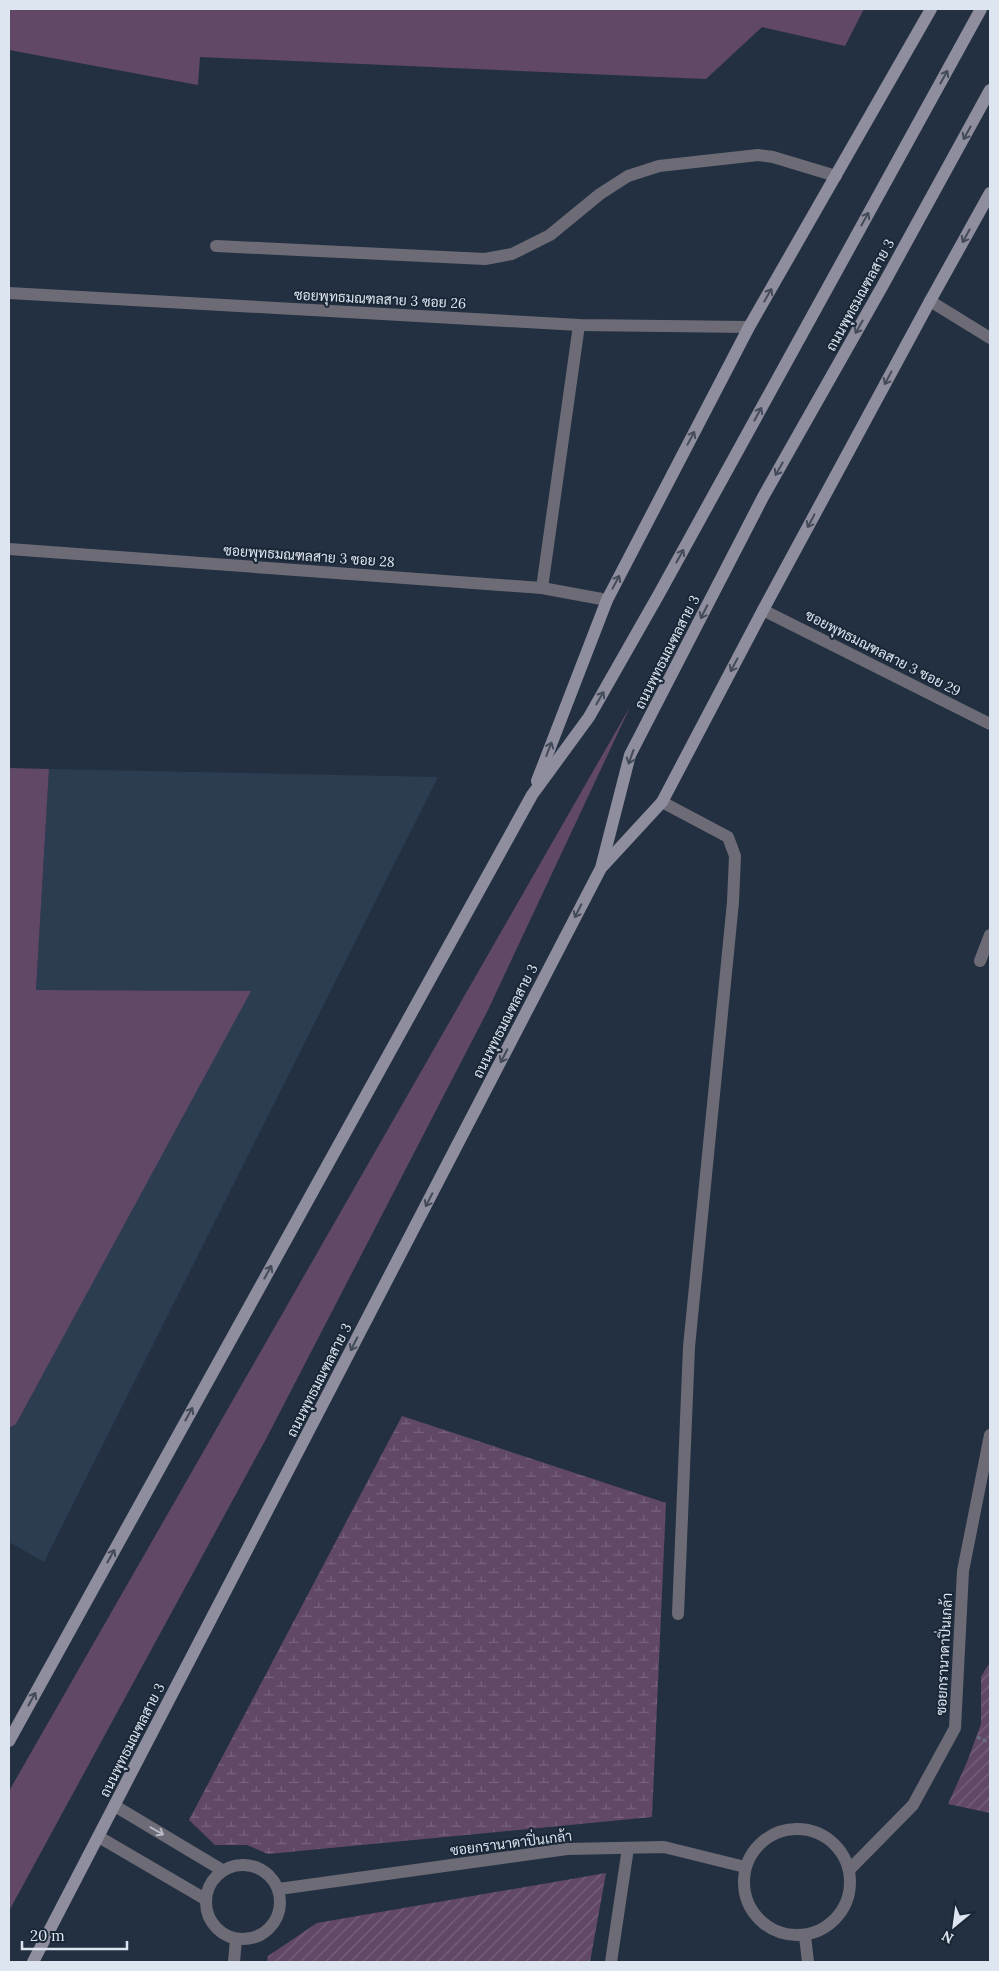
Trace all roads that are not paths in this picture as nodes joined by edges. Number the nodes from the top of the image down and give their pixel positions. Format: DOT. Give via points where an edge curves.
graph roads {
  1 [pos="931,9"];
  2 [pos="981,9"];
  3 [pos="990,90"];
  4 [pos="836,176"];
  5 [pos="990,193"];
  6 [pos="216,246"];
  7 [pos="9,293"];
  8 [pos="930,301"];
  9 [pos="579,325"];
  10 [pos="749,328"];
  11 [pos="990,338"];
  12 [pos="9,549"];
  13 [pos="542,588"];
  14 [pos="606,600"];
  15 [pos="763,610"];
  16 [pos="990,724"];
  17 [pos="532,795"];
  18 [pos="662,802"];
  19 [pos="601,868"];
  20 [pos="990,935"];
  21 [pos="980,961"];
  22 [pos="990,1436"];
  23 [pos="678,1614"];
  24 [pos="9,1741"];
  25 [pos="115,1806"];
  26 [pos="99,1837"];
  27 [pos="628,1848"];
  28 [pos="746,1867"];
  29 [pos="850,1869"];
  30 [pos="222,1870"];
  31 [pos="279,1889"];
  32 [pos="205,1899"];
  33 [pos="805,1936"];
  34 [pos="236,1939"];
  35 [pos="33,1962"];
  36 [pos="234,1962"];
  37 [pos="611,1962"];
  38 [pos="808,1962"];
  1 -- 4 [label="main road"];
  17 -- 2 [label="main road, one-way" via="589,718"];
  3 -- 19 [label="main road, ถนนพุทธมณฑลสาย 3, one-way" via="763,497 630,755"];
  4 -- 6 [label="street" via="758,155 659,166 628,176 600,194 550,235 512,254 485,259"];
  10 -- 4 [label="main road, one-way"];
  5 -- 8 [label="main road, one-way"];
  7 -- 9 [label="street, ซอยพุทธมณฑลสาย 3 ซอย 26"];
  8 -- 11 [label="street"];
  8 -- 15 [label="main road, one-way"];
  9 -- 10 [label="street, ซอยพุทธมณฑลสาย 3 ซอย 26"];
  9 -- 13 [label="street"];
  14 -- 10 [label="main road, one-way"];
  12 -- 13 [label="street, ซอยพุทธมณฑลสาย 3 ซอย 28"];
  13 -- 14 [label="street, ซอยพุทธมณฑลสาย 3 ซอย 28"];
  17 -- 14 [label="main road, one-way"];
  15 -- 16 [label="street, ซอยพุทธมณฑลสาย 3 ซอย 29"];
  15 -- 18 [label="main road, one-way"];
  24 -- 17 [label="main road, one-way"];
  18 -- 19 [label="main road"];
  18 -- 23 [label="street" via="728,837 735,856 689,1347"];
  19 -- 25 [label="main road, ถนนพุทธมณฑลสาย 3, one-way"];
  20 -- 21 [label="street"];
  22 -- 29 [label="street, ซอยกรานาดาปิ่นเกล้า" via="963,1571 956,1728 913,1805"];
  25 -- 26 [label="main road, ถนนพุทธมณฑลสาย 3"];
  25 -- 30 [label="street, one-way"];
  26 -- 32 [label="street"];
  26 -- 35 [label="main road, ถนนพุทธมณฑลสาย 3"];
  27 -- 28 [label="street, ซอยกรานาดาปิ่นเกล้า" via="664,1847"];
  27 -- 31 [label="street, ซอยกรานาดาปิ่นเกล้า" via="567,1849"];
  27 -- 37 [label="street"];
  28 -- 29 [label="street" via="753,1851 765,1839 781,1831 798,1829 815,1832 831,1840"];
  28 -- 33 [label="street" via="743,1888 750,1909 764,1925 783,1935"];
  29 -- 33 [label="street" via="851,1892 842,1913 826,1928"];
  30 -- 31 [label="street" via="238,1864 255,1866 270,1874"];
  30 -- 32 [label="street" via="210,1882"];
  31 -- 34 [label="street" via="279,1915 272,1926 262,1935"];
  32 -- 34 [label="street" via="208,1917 220,1931"];
  33 -- 38 [label="street"];
  34 -- 36 [label="street"];
}
